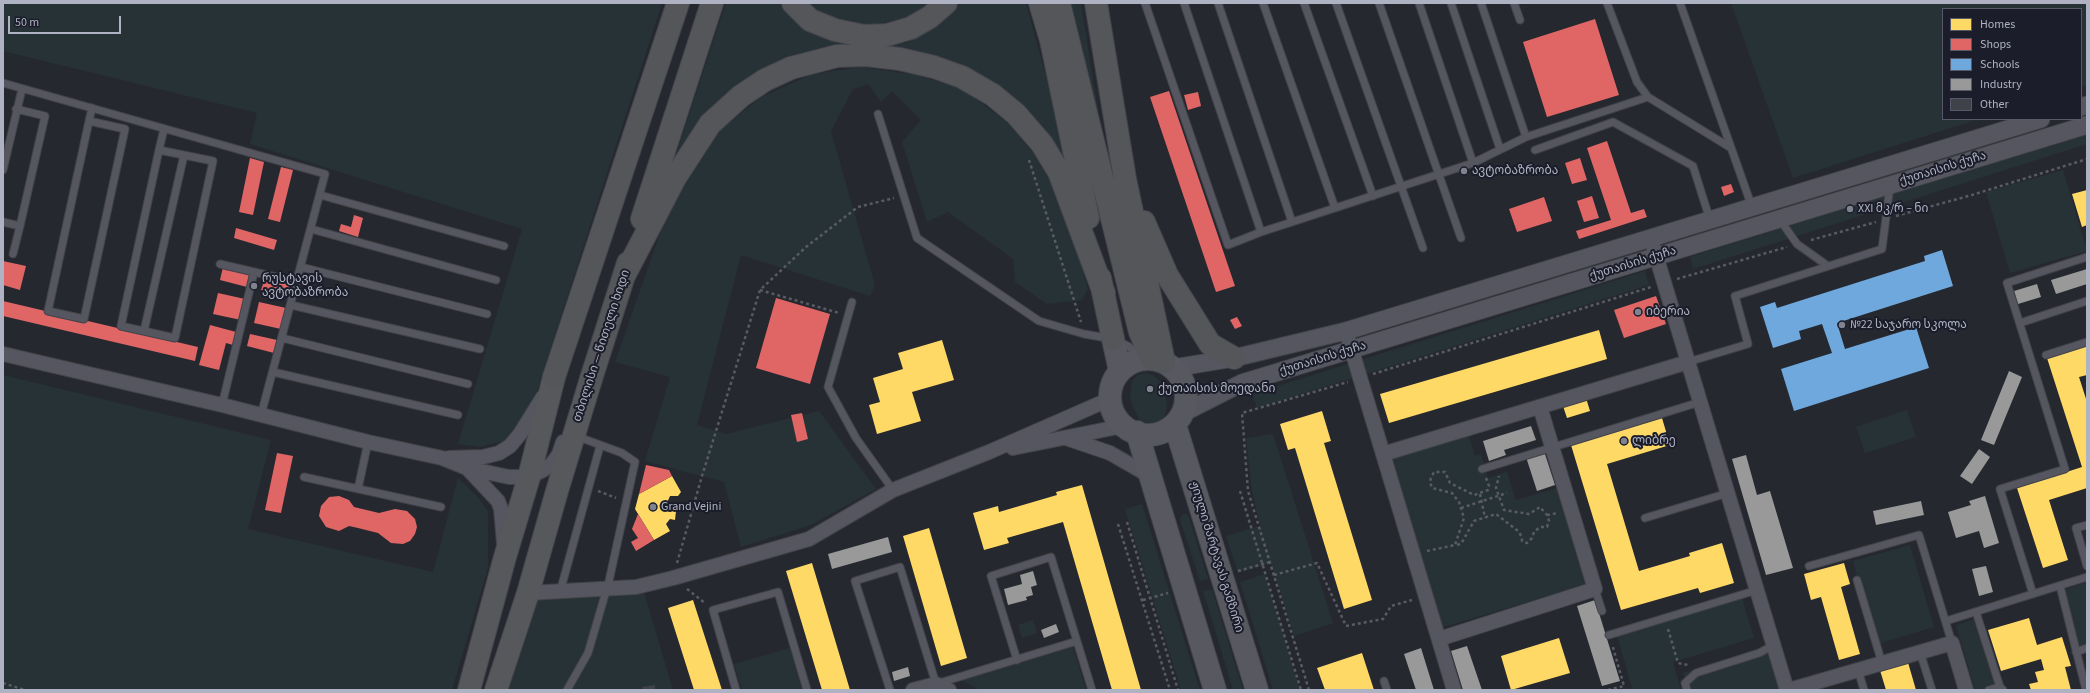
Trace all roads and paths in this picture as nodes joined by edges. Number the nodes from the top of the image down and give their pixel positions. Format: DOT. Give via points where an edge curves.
graph roads {
  1 [pos="678,3"];
  2 [pos="712,3"];
  3 [pos="793,3"];
  4 [pos="946,3"];
  5 [pos="1040,3"];
  6 [pos="1059,3"];
  7 [pos="1096,3"];
  8 [pos="1145,3"];
  9 [pos="1184,3"];
  10 [pos="1218,3"];
  11 [pos="1263,3"];
  12 [pos="1304,3"];
  13 [pos="1336,3"];
  14 [pos="1379,3"];
  15 [pos="1419,3"];
  16 [pos="1451,3"];
  17 [pos="1481,3"];
  18 [pos="1514,3"];
  19 [pos="1607,3"];
  20 [pos="1680,3"];
  21 [pos="1520,20"];
  22 [pos="3,83"];
  23 [pos="22,89"];
  24 [pos="1648,97"];
  25 [pos="92,108"];
  26 [pos="16,109"];
  27 [pos="878,114"];
  28 [pos="2038,120"];
  29 [pos="89,121"];
  30 [pos="2087,125"];
  31 [pos="164,129"];
  32 [pos="1526,137"];
  33 [pos="1731,148"];
  34 [pos="159,150"];
  35 [pos="1500,150"];
  36 [pos="1535,150"];
  37 [pos="184,155"];
  38 [pos="2087,159"];
  39 [pos="1029,160"];
  40 [pos="1473,163"];
  41 [pos="3,170"];
  42 [pos="1439,174"];
  43 [pos="1125,179"];
  44 [pos="1402,186"];
  45 [pos="1890,186"];
  46 [pos="320,195"];
  47 [pos="904,195"];
  48 [pos="1373,196"];
  49 [pos="1752,207"];
  50 [pos="1335,208"];
  51 [pos="1779,219"];
  52 [pos="1884,219"];
  53 [pos="1710,220"];
  54 [pos="3,222"];
  55 [pos="1292,222"];
  56 [pos="20,226"];
  57 [pos="311,229"];
  58 [pos="1261,232"];
  59 [pos="1461,238"];
  60 [pos="1651,239"];
  61 [pos="1797,244"];
  62 [pos="504,246"];
  63 [pos="1423,248"];
  64 [pos="13,254"];
  65 [pos="1656,257"];
  66 [pos="2087,257"];
  67 [pos="220,264"];
  68 [pos="1828,266"];
  69 [pos="301,267"];
  70 [pos="254,272"];
  71 [pos="624,276"];
  72 [pos="496,280"];
  73 [pos="297,282"];
  74 [pos="1664,283"];
  75 [pos="760,290"];
  76 [pos="1104,293"];
  77 [pos="2087,301"];
  78 [pos="852,302"];
  79 [pos="291,305"];
  80 [pos="487,314"];
  81 [pos="847,316"];
  82 [pos="2020,322"];
  83 [pos="144,331"];
  84 [pos="1346,331"];
  85 [pos="1084,334"];
  86 [pos="282,338"];
  87 [pos="1113,339"];
  88 [pos="2087,342"];
  89 [pos="480,349"];
  90 [pos="1351,350"];
  91 [pos="3,354"];
  92 [pos="2046,355"];
  93 [pos="1234,358"];
  94 [pos="1158,362"];
  95 [pos="1688,362"];
  96 [pos="1120,371"];
  97 [pos="273,372"];
  98 [pos="554,377"];
  99 [pos="591,379"];
  100 [pos="1360,379"];
  101 [pos="468,384"];
  102 [pos="1110,399"];
  103 [pos="1700,402"];
  104 [pos="222,404"];
  105 [pos="1540,407"];
  106 [pos="261,415"];
  107 [pos="458,415"];
  108 [pos="1179,419"];
  109 [pos="1130,429"];
  110 [pos="574,435"];
  111 [pos="1065,438"];
  112 [pos="368,442"];
  113 [pos="600,446"];
  114 [pos="1552,447"];
  115 [pos="989,452"];
  116 [pos="1383,454"];
  117 [pos="442,458"];
  118 [pos="1497,464"];
  119 [pos="467,468"];
  120 [pos="1482,468"];
  121 [pos="1150,476"];
  122 [pos="304,477"];
  123 [pos="529,477"];
  124 [pos="588,488"];
  125 [pos="358,489"];
  126 [pos="893,490"];
  127 [pos="1240,491"];
  128 [pos="1728,493"];
  129 [pos="1480,494"];
  130 [pos="1507,494"];
  131 [pos="1499,496"];
  132 [pos="626,501"];
  133 [pos="1482,501"];
  134 [pos="441,507"];
  135 [pos="1461,508"];
  136 [pos="1485,518"];
  137 [pos="1644,518"];
  138 [pos="1127,522"];
  139 [pos="1118,524"];
  140 [pos="2087,525"];
  141 [pos="1455,545"];
  142 [pos="1413,554"];
  143 [pos="505,556"];
  144 [pos="1809,566"];
  145 [pos="2087,566"];
  146 [pos="1274,575"];
  147 [pos="2087,577"];
  148 [pos="673,578"];
  149 [pos="1857,580"];
  150 [pos="2060,586"];
  151 [pos="607,588"];
  152 [pos="1595,589"];
  153 [pos="1757,590"];
  154 [pos="560,592"];
  155 [pos="528,593"];
  156 [pos="2033,594"];
  157 [pos="1426,596"];
  158 [pos="713,610"];
  159 [pos="1602,611"];
  160 [pos="1976,612"];
  161 [pos="1665,618"];
  162 [pos="1946,621"];
  163 [pos="1609,635"];
  164 [pos="1439,639"];
  165 [pos="1077,641"];
  166 [pos="1952,643"];
  167 [pos="1774,645"];
  168 [pos="2087,648"];
  169 [pos="1920,652"];
  170 [pos="2076,652"];
  171 [pos="1017,660"];
  172 [pos="1882,663"];
  173 [pos="1858,670"];
  174 [pos="1696,673"];
  175 [pos="1384,681"];
  176 [pos="3,683"];
  177 [pos="1818,686"];
  178 [pos="942,687"];
  179 [pos="2001,688"];
  180 [pos="25,690"];
  181 [pos="469,690"];
  182 [pos="496,690"];
  183 [pos="567,690"];
  184 [pos="736,690"];
  185 [pos="807,690"];
  186 [pos="890,690"];
  187 [pos="913,690"];
  188 [pos="1092,690"];
  189 [pos="1170,690"];
  190 [pos="1178,690"];
  191 [pos="1215,690"];
  192 [pos="1256,690"];
  193 [pos="1301,690"];
  194 [pos="1310,690"];
  195 [pos="1387,690"];
  196 [pos="1454,690"];
  197 [pos="1608,690"];
  198 [pos="1687,690"];
  199 [pos="1788,690"];
  200 [pos="1864,690"];
  201 [pos="1932,690"];
  202 [pos="1966,690"];
  203 [pos="1989,690"];
  204 [pos="2086,690"];
  1 -- 98 [label="highway"];
  2 -- 71 [label="highway, თბილისი — წითელი ხიდი"];
  3 -- 4 [label="highway" via="810,20 835,30 864,36 887,35 911,28"];
  5 -- 76 [label="highway" via="1051,40"];
  6 -- 94 [label="highway" via="1140,332"];
  7 -- 43 [label="highway"];
  8 -- 58 [label="lane" via="1228,245"];
  9 -- 58 [label="lane"];
  10 -- 55 [label="lane"];
  11 -- 50 [label="lane"];
  12 -- 48 [label="lane"];
  13 -- 44 [label="lane"];
  14 -- 42 [label="lane"];
  15 -- 40 [label="lane"];
  16 -- 35 [label="lane"];
  17 -- 32 [label="lane"];
  18 -- 21 [label="lane"];
  19 -- 24 [label="lane" via="1637,82"];
  20 -- 33 [label="lane"];
  22 -- 23 [label="lane"];
  23 -- 25 [label="lane"];
  23 -- 26 [label="lane"];
  24 -- 32 [label="lane"];
  24 -- 33 [label="lane"];
  25 -- 29 [label="lane"];
  25 -- 31 [label="lane"];
  26 -- 41 [label="lane"];
  26 -- 56 [label="lane" via="45,116"];
  27 -- 47 [label="lane"];
  28 -- 49 [label="street, ქუთაისის ქუჩა"];
  29 -- 29 [label="lane" via="48,311 84,319 126,129"];
  30 -- 45 [label="street, ქუთაისის ქუჩა"];
  31 -- 34 [label="lane"];
  31 -- 46 [label="lane" via="325,174"];
  32 -- 35 [label="lane"];
  33 -- 49 [label="lane"];
  34 -- 37 [label="lane"];
  34 -- 83 [label="lane" via="121,326"];
  35 -- 40 [label="lane"];
  36 -- 53 [label="lane" via="1613,122 1693,166"];
  37 -- 83 [label="lane"];
  37 -- 83 [label="lane" via="213,161 175,338"];
  38 -- 52 [label="path"];
  39 -- 85 [label="path"];
  40 -- 42 [label="lane"];
  42 -- 44 [label="lane"];
  42 -- 59 [label="lane"];
  43 -- 93 [label="highway" via="1167,275 1210,344"];
  43 -- 94 [label="highway"];
  44 -- 48 [label="lane"];
  44 -- 63 [label="lane"];
  45 -- 51 [label="street, ქუთაისის ქუჩა"];
  45 -- 52 [label="lane"];
  46 -- 57 [label="lane"];
  46 -- 62 [label="lane"];
  47 -- 75 [label="path" via="858,207 806,247"];
  47 -- 85 [label="lane" via="917,238 1039,321"];
  48 -- 50 [label="lane"];
  49 -- 53 [label="street, ქუთაისის ქუჩა"];
  50 -- 55 [label="lane"];
  51 -- 61 [label="lane"];
  51 -- 65 [label="street, ქუთაისის ქუჩა"];
  52 -- 61 [label="path"];
  52 -- 68 [label="lane" via="1882,249"];
  53 -- 60 [label="street, ქუთაისის ქუჩა"];
  54 -- 56 [label="lane"];
  55 -- 58 [label="lane"];
  56 -- 64 [label="lane"];
  57 -- 69 [label="lane"];
  57 -- 72 [label="lane"];
  60 -- 65 [label="street"];
  60 -- 84 [label="street, ქუთაისის ქუჩა"];
  61 -- 68 [label="lane"];
  61 -- 74 [label="path"];
  65 -- 74 [label="street"];
  65 -- 90 [label="street, ქუთაისის ქუჩა"];
  66 -- 82 [label="lane" via="2007,283"];
  67 -- 70 [label="lane"];
  68 -- 95 [label="lane" via="1735,296 1748,344"];
  69 -- 73 [label="lane"];
  69 -- 80 [label="lane"];
  70 -- 73 [label="lane"];
  70 -- 104 [label="lane"];
  71 -- 76 [label="highway" via="675,178 710,124 741,96 765,80 791,68 837,56 866,55 900,59 962,77 993,95 1016,114 1042,144 1059,172"];
  71 -- 99 [label="highway, თბილისი — წითელი ხიდი"];
  73 -- 79 [label="lane"];
  74 -- 95 [label="street"];
  74 -- 100 [label="path"];
  75 -- 81 [label="path"];
  75 -- 148 [label="path"];
  76 -- 87 [label="highway"];
  77 -- 82 [label="lane"];
  78 -- 81 [label="lane"];
  79 -- 86 [label="lane"];
  79 -- 89 [label="lane"];
  81 -- 126 [label="lane" via="828,387 856,438"];
  82 -- 156 [label="lane" via="2065,469 2000,490"];
  84 -- 90 [label="street"];
  84 -- 93 [label="street, ქუთაისის ქუჩა"];
  85 -- 87 [label="lane"];
  86 -- 97 [label="lane"];
  86 -- 101 [label="lane"];
  87 -- 94 [label="lane"];
  87 -- 96 [label="main road"];
  88 -- 92 [label="lane"];
  90 -- 100 [label="street"];
  90 -- 108 [label="street, ქუთაისის ქუჩა" via="1242,383"];
  91 -- 104 [label="street"];
  93 -- 94 [label="street, ქუთაისის ქუჩა"];
  94 -- 96 [label="main road" via="1131,363"];
  94 -- 108 [label="main road" via="1183,381 1186,389 1186,401"];
  95 -- 103 [label="street"];
  95 -- 105 [label="street"];
  96 -- 102 [label="main road" via="1114,379"];
  97 -- 106 [label="lane"];
  97 -- 107 [label="lane"];
  98 -- 117 [label="street" via="510,446 499,453 483,457"];
  98 -- 123 [label="highway"];
  99 -- 110 [label="highway, თბილისი — წითელი ხიდი"];
  99 -- 123 [label="street" via="572,413 559,454 552,464"];
  100 -- 116 [label="street"];
  100 -- 146 [label="path" via="1242,413 1248,491"];
  102 -- 109 [label="main road" via="1114,414"];
  102 -- 115 [label="street"];
  103 -- 114 [label="lane"];
  103 -- 128 [label="street"];
  104 -- 106 [label="street"];
  105 -- 114 [label="street"];
  105 -- 116 [label="street"];
  106 -- 112 [label="street"];
  108 -- 109 [label="main road" via="1166,431 1157,434 1146,435"];
  108 -- 192 [label="main road, ჟიული შარტავას გამზირი"];
  109 -- 111 [label="street"];
  109 -- 121 [label="main road"];
  110 -- 113 [label="lane"];
  110 -- 155 [label="highway, თბილისი — წითელი ხიდი"];
  111 -- 115 [label="street"];
  111 -- 121 [label="street" via="1110,453"];
  112 -- 117 [label="street"];
  112 -- 125 [label="lane"];
  113 -- 124 [label="lane"];
  113 -- 132 [label="lane" via="622,453 635,462"];
  114 -- 118 [label="lane"];
  114 -- 152 [label="street"];
  115 -- 126 [label="street"];
  116 -- 142 [label="street"];
  117 -- 119 [label="street"];
  118 -- 120 [label="lane"];
  118 -- 131 [label="path" via="1499,476 1496,488"];
  119 -- 123 [label="street" via="509,477"];
  119 -- 143 [label="street" via="498,501"];
  120 -- 129 [label="path" via="1489,486 1488,490"];
  121 -- 191 [label="main road"];
  122 -- 125 [label="lane"];
  123 -- 143 [label="highway"];
  124 -- 132 [label="path"];
  124 -- 154 [label="lane"];
  125 -- 134 [label="lane"];
  126 -- 148 [label="street" via="810,538"];
  127 -- 193 [label="path"];
  128 -- 137 [label="lane"];
  128 -- 153 [label="street"];
  129 -- 133 [label="path"];
  129 -- 135 [label="path" via="1469,493 1450,483 1445,472 1434,472 1430,482 1432,488 1452,493"];
  130 -- 131 [label="path"];
  131 -- 133 [label="path"];
  131 -- 136 [label="path" via="1504,510 1529,514 1540,507 1549,521 1547,527 1534,532 1527,543 1522,541 1518,530 1496,514"];
  132 -- 151 [label="lane"];
  133 -- 135 [label="path"];
  133 -- 136 [label="path"];
  135 -- 141 [label="path" via="1464,518"];
  136 -- 141 [label="path" via="1474,521 1461,544"];
  138 -- 190 [label="path"];
  139 -- 189 [label="path"];
  140 -- 145 [label="lane" via="2076,528"];
  141 -- 142 [label="path"];
  142 -- 157 [label="street"];
  143 -- 181 [label="highway"];
  144 -- 162 [label="lane" via="1919,535"];
  146 -- 157 [label="path" via="1317,563 1346,626 1383,619 1391,606"];
  146 -- 194 [label="path"];
  147 -- 150 [label="lane"];
  148 -- 151 [label="street" via="636,586"];
  148 -- 158 [label="path"];
  149 -- 172 [label="lane"];
  150 -- 156 [label="lane"];
  150 -- 170 [label="lane"];
  151 -- 154 [label="street"];
  151 -- 183 [label="lane" via="588,653"];
  152 -- 159 [label="lane"];
  152 -- 164 [label="street"];
  153 -- 161 [label="lane"];
  153 -- 167 [label="street"];
  154 -- 155 [label="street"];
  155 -- 182 [label="highway, თბილისი — წითელი ხიდი"];
  156 -- 160 [label="lane"];
  157 -- 164 [label="street"];
  158 -- 184 [label="lane"];
  158 -- 185 [label="lane" via="778,592"];
  160 -- 162 [label="lane"];
  160 -- 179 [label="lane"];
  161 -- 163 [label="lane"];
  161 -- 174 [label="path" via="1678,663 1694,666"];
  162 -- 166 [label="lane"];
  163 -- 197 [label="path" via="1624,686"];
  164 -- 196 [label="street"];
  165 -- 171 [label="lane"];
  165 -- 171 [label="lane" via="1051,557 991,576"];
  165 -- 188 [label="lane"];
  166 -- 169 [label="street"];
  166 -- 202 [label="street"];
  167 -- 174 [label="lane" via="1759,653"];
  167 -- 199 [label="street"];
  168 -- 170 [label="lane"];
  169 -- 172 [label="street"];
  169 -- 201 [label="lane"];
  170 -- 204 [label="lane"];
  171 -- 178 [label="lane"];
  172 -- 173 [label="street"];
  173 -- 177 [label="street"];
  173 -- 200 [label="lane"];
  174 -- 198 [label="lane" via="1685,683"];
  175 -- 195 [label="lane"];
  176 -- 180 [label="path"];
  177 -- 199 [label="street"];
  178 -- 186 [label="lane" via="900,567 855,581"];
  178 -- 187 [label="street"];
  179 -- 203 [label="lane"];
}
